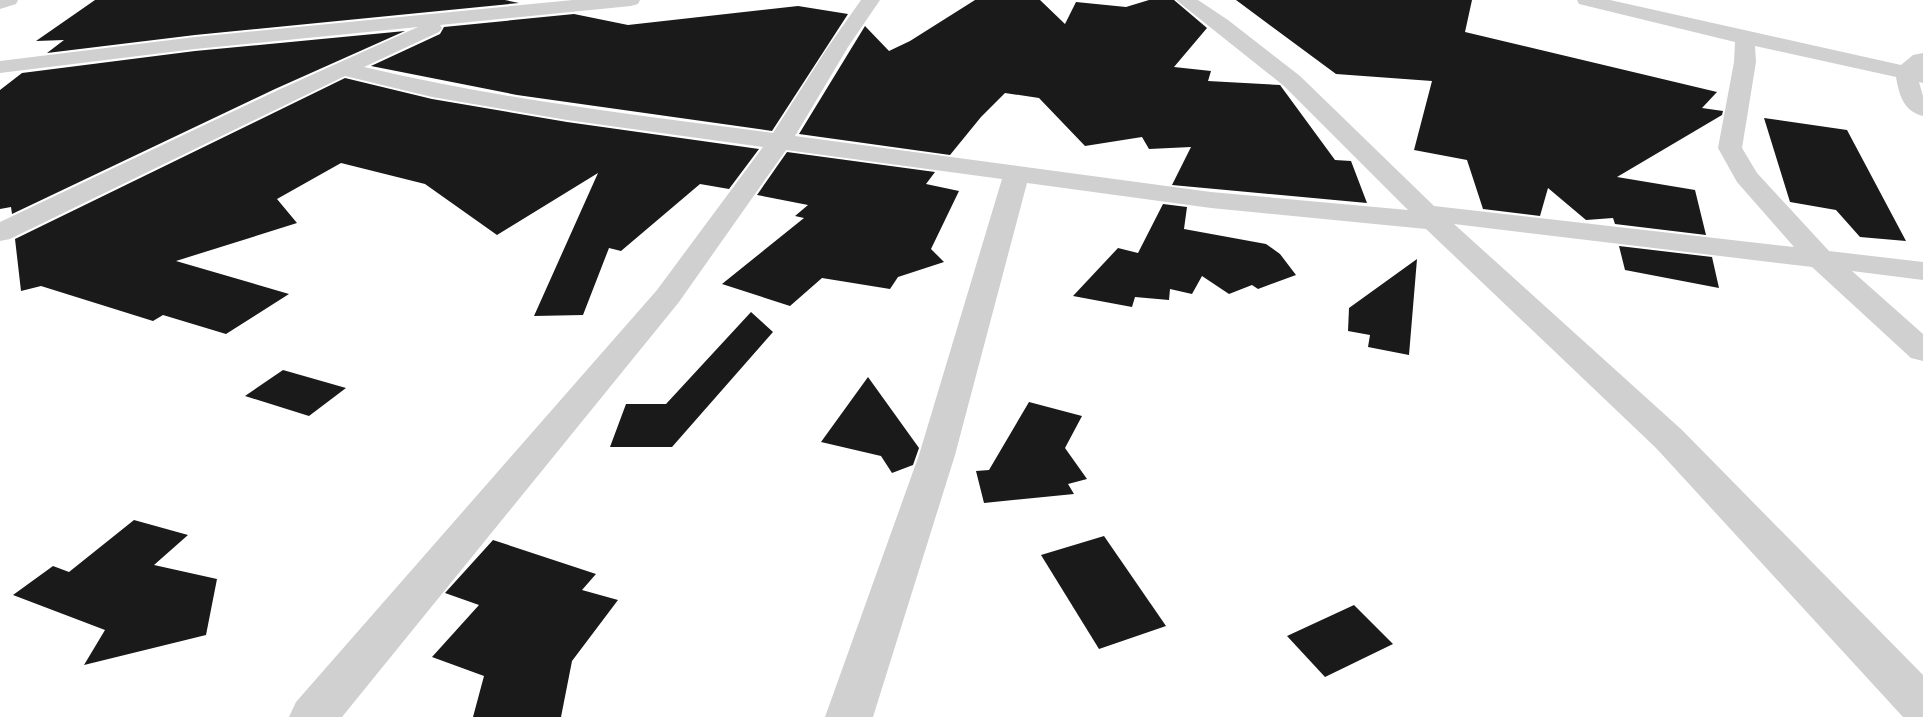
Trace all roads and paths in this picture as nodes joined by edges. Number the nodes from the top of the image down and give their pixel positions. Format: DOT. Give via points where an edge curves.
graph roads {
  1 [pos="9,0"];
  2 [pos="535,0"];
  3 [pos="631,0"];
  4 [pos="871,0"];
  5 [pos="1185,0"];
  6 [pos="1586,0"];
  7 [pos="0,3"];
  8 [pos="558,7"];
  9 [pos="453,17"];
  10 [pos="1745,38"];
  11 [pos="1923,56"];
  12 [pos="5,69"];
  13 [pos="343,69"];
  14 [pos="1914,74"];
  15 [pos="1923,109"];
  16 [pos="780,140"];
  17 [pos="1016,174"];
  18 [pos="1430,217"];
  19 [pos="0,233"];
  20 [pos="1819,258"];
  21 [pos="1923,271"];
  22 [pos="1923,351"];
  23 [pos="1923,706"];
  24 [pos="313,717"];
  25 [pos="849,717"];
  1 -- 7 [label="street"];
  2 -- 8 [label="street"];
  3 -- 8 [label="street"];
  4 -- 16 [label="street"];
  5 -- 18 [label="street" via="1292,81"];
  6 -- 10 [label="street"];
  8 -- 9 [label="street"];
  9 -- 12 [label="street"];
  9 -- 13 [label="street"];
  10 -- 14 [label="street"];
  10 -- 20 [label="street" via="1745,62 1730,148 1746,177"];
  11 -- 14 [label="street"];
  13 -- 16 [label="street" via="432,90 556,111"];
  13 -- 19 [label="street"];
  14 -- 15 [label="street" via="1911,97"];
  16 -- 17 [label="street"];
  16 -- 24 [label="street" via="668,296"];
  17 -- 18 [label="street" via="1211,200"];
  17 -- 25 [label="street" via="937,455"];
  18 -- 20 [label="street"];
  18 -- 23 [label="street" via="1669,439"];
  20 -- 21 [label="street"];
  20 -- 22 [label="street"];
}
